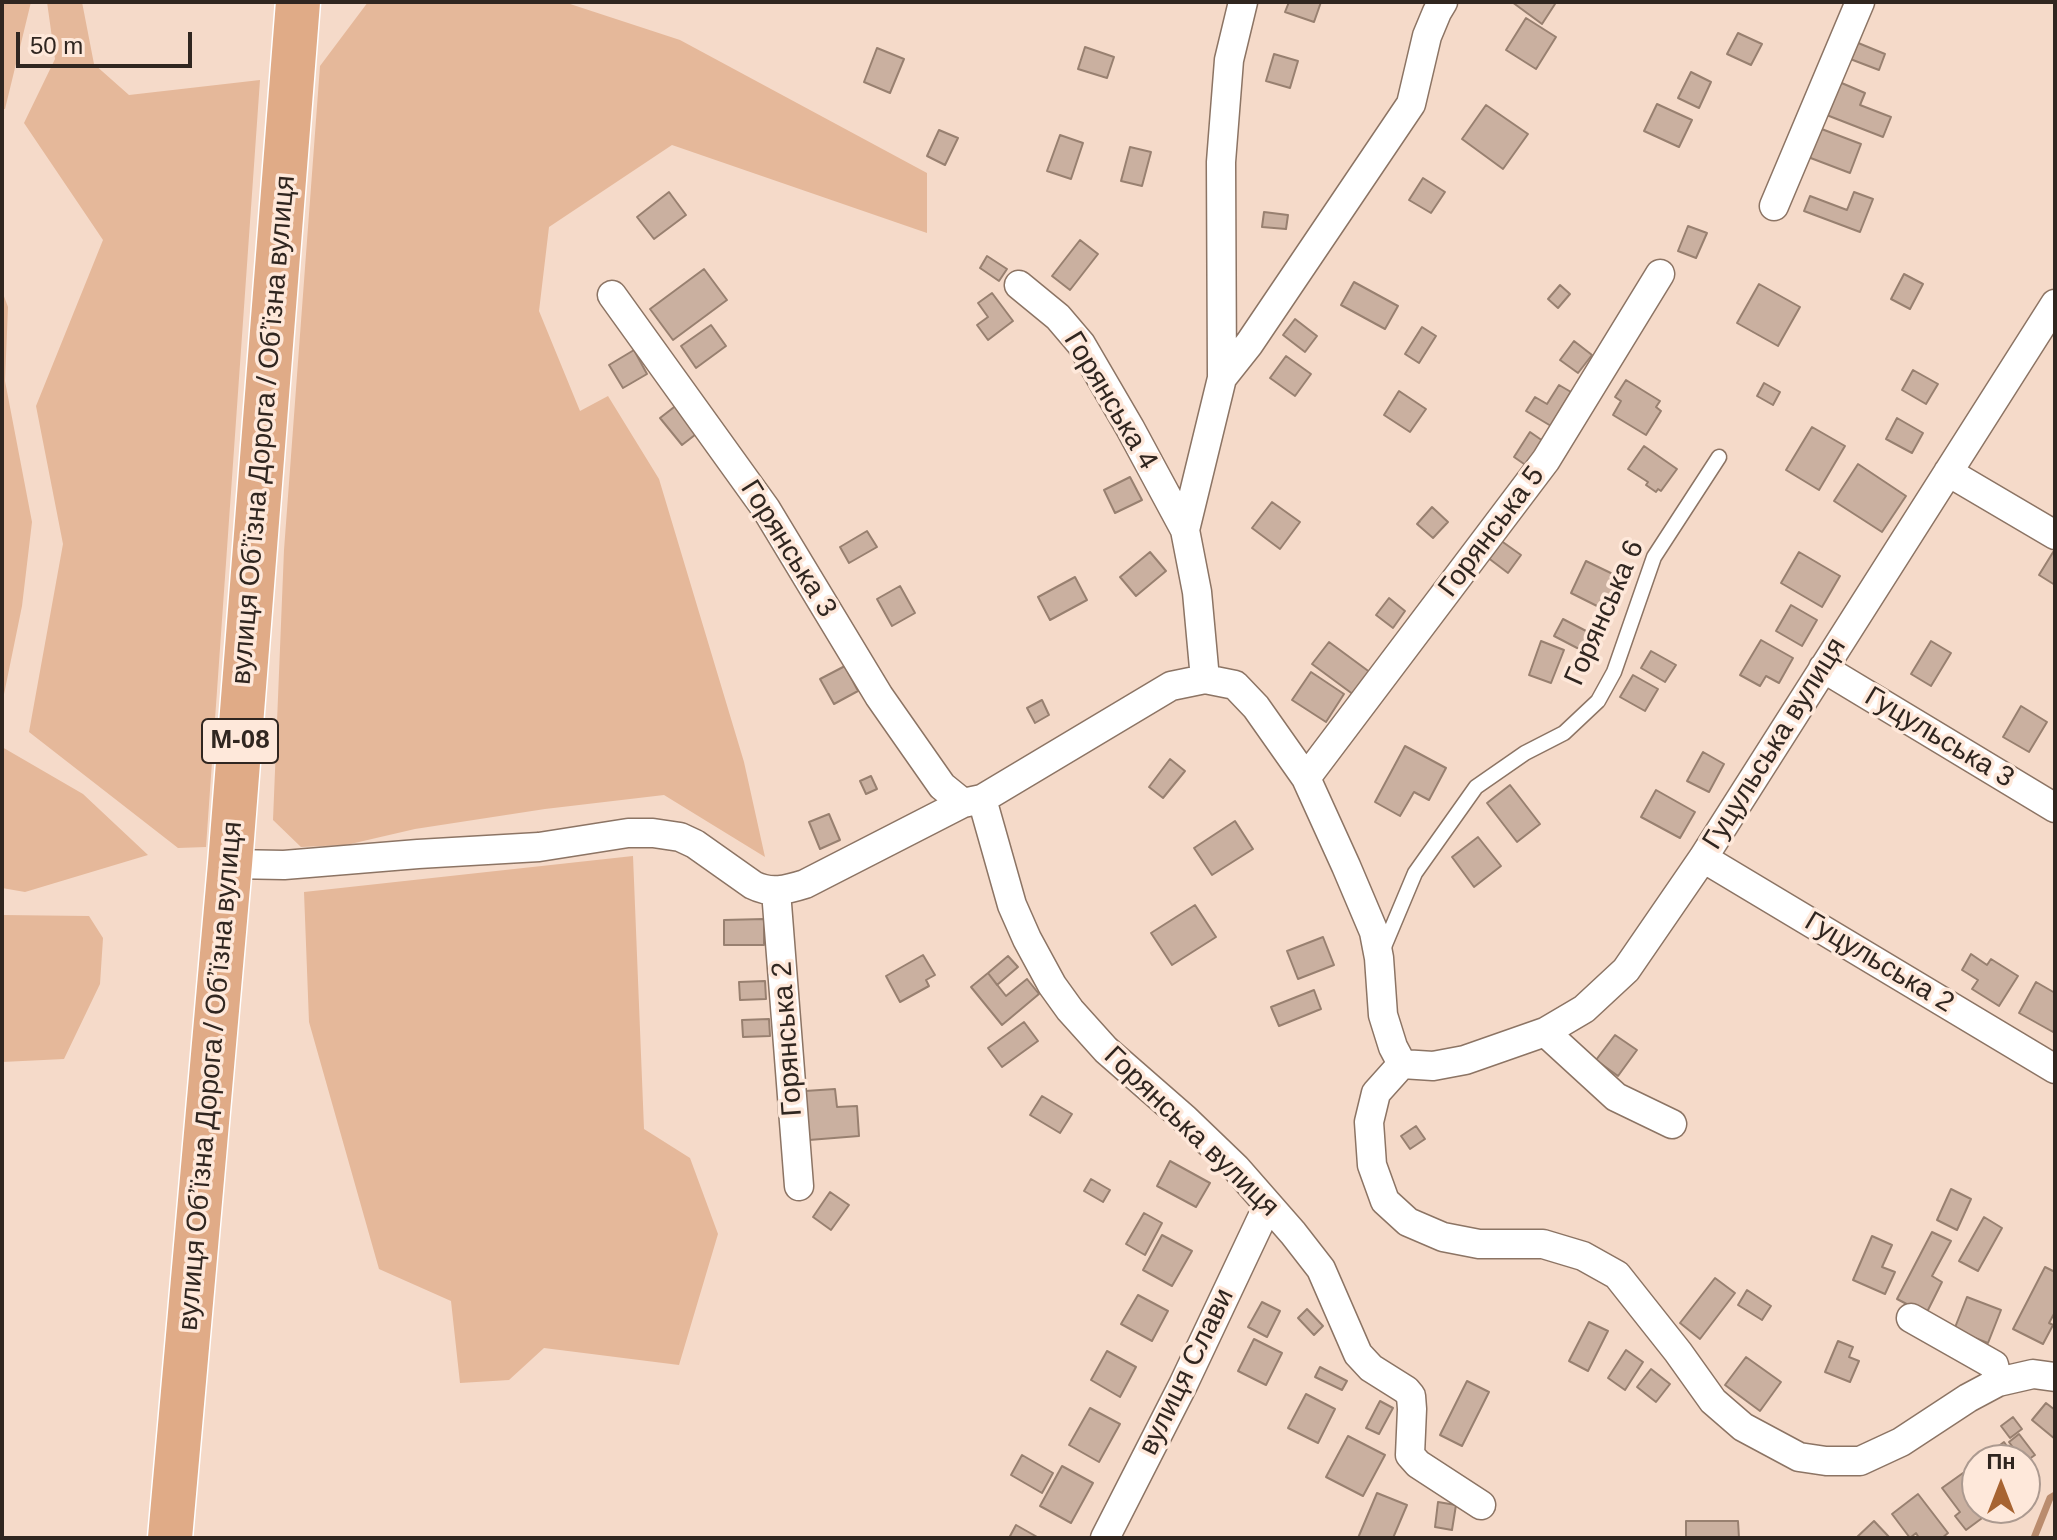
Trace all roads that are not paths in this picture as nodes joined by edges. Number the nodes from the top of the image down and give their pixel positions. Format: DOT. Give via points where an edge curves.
graph roads {
  1 [pos="298,2"];
  2 [pos="1243,2"];
  3 [pos="1443,2"];
  4 [pos="1860,2"];
  5 [pos="1774,206"];
  6 [pos="1660,274"];
  7 [pos="1019,285"];
  8 [pos="612,295"];
  9 [pos="2051,315"];
  10 [pos="1222,378"];
  11 [pos="1719,457"];
  12 [pos="1948,472"];
  13 [pos="1185,530"];
  14 [pos="2055,535"];
  15 [pos="1823,668"];
  16 [pos="1205,679"];
  17 [pos="1306,778"];
  18 [pos="972,801"];
  19 [pos="2055,808"];
  20 [pos="1703,858"];
  21 [pos="230,864"];
  22 [pos="776,891"];
  23 [pos="1379,958"];
  24 [pos="1545,1032"];
  25 [pos="1402,1064"];
  26 [pos="2055,1069"];
  27 [pos="1672,1124"];
  28 [pos="799,1186"];
  29 [pos="1268,1205"];
  30 [pos="1911,1318"];
  31 [pos="2055,1377"];
  32 [pos="1998,1382"];
  33 [pos="1481,1505"];
  34 [pos="170,1538"];
  35 [pos="1105,1538"];
  1 -- 21 [label="highway, вулиця Обʼїзна Дорога / Обʼїзна вулиця / М-08"];
  2 -- 10 [label="street" via="1229,60 1221,162"];
  3 -- 10 [label="street" via="1427,36 1411,104"];
  4 -- 5 [label="street"];
  6 -- 17 [label="street, Горянська 5" via="1546,460"];
  7 -- 13 [label="street, Горянська 4" via="1081,344"];
  8 -- 18 [label="street, Горянська 3" via="766,509 879,696 942,786"];
  9 -- 12 [label="street, Гуцульська вулиця"];
  10 -- 13 [label="street"];
  11 -- 23 [label="lane, Горянська 6" via="1654,557 1614,672 1598,701 1564,733 1476,787 1415,873"];
  12 -- 14 [label="street"];
  12 -- 15 [label="street, Гуцульська вулиця"];
  13 -- 16 [label="street"];
  15 -- 19 [label="street, Гуцульська 3"];
  15 -- 20 [label="street, Гуцульська вулиця"];
  16 -- 17 [label="street" via="1235,685"];
  16 -- 18 [label="street" via="1171,686"];
  17 -- 23 [label="street" via="1374,932"];
  18 -- 22 [label="street" via="805,884"];
  18 -- 29 [label="street, Горянська вулиця" via="1027,939 1070,1010"];
  20 -- 24 [label="street, Гуцульська вулиця" via="1626,970 1584,1009"];
  20 -- 26 [label="street, Гуцульська 2"];
  21 -- 22 [label="street" via="539,847 653,833 695,844 753,885"];
  21 -- 34 [label="highway, вулиця Обʼїзна Дорога / Обʼїзна вулиця / М-08"];
  22 -- 28 [label="street, Горянська 2"];
  23 -- 25 [label="street" via="1383,1015"];
  24 -- 25 [label="street, Гуцульська вулиця" via="1465,1060"];
  24 -- 27 [label="street" via="1616,1097"];
  25 -- 32 [label="street" via="1376,1093 1369,1122 1372,1165 1385,1201 1408,1222 1443,1237 1479,1244 1543,1244 1583,1256 1617,1275 1713,1401 1743,1427 1799,1457 1860,1461"];
  29 -- 33 [label="street, Горянська вулиця" via="1321,1269 1358,1354 1411,1396 1410,1455"];
  29 -- 35 [label="street, вулиця Слави"];
  30 -- 32 [label="street" via="1994,1365"];
  31 -- 32 [label="street" via="2033,1374"];
}
